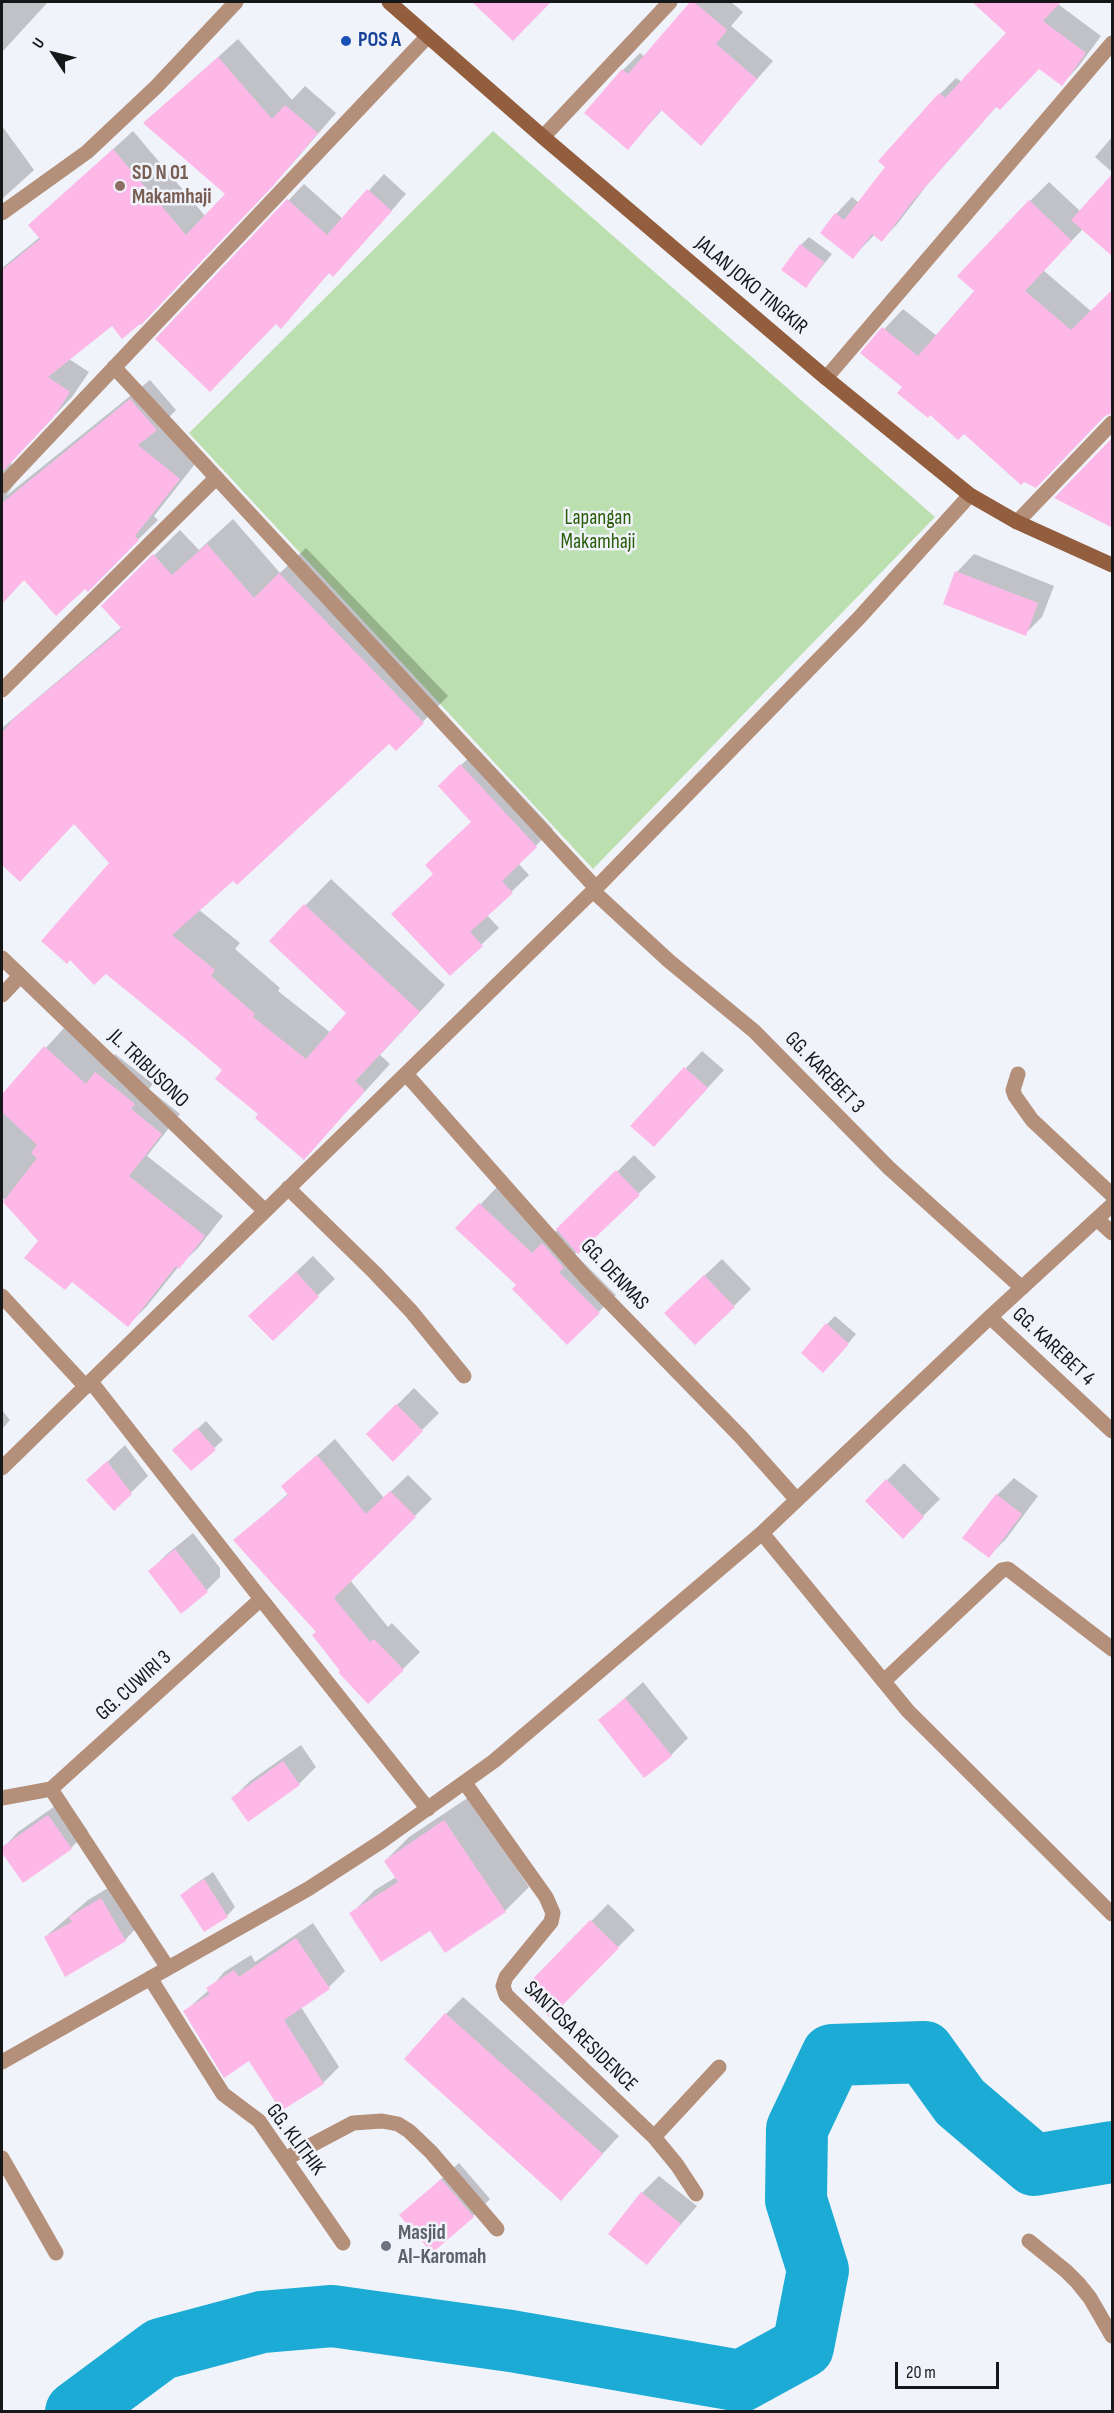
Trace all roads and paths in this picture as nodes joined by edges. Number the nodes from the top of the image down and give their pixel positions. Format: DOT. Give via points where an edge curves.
graph roads {
  1 [pos="236,2"];
  2 [pos="389,2"];
  3 [pos="670,2"];
  4 [pos="427,37"];
  5 [pos="1113,43"];
  6 [pos="543,137"];
  7 [pos="2,213"];
  8 [pos="114,367"];
  9 [pos="826,378"];
  10 [pos="1113,423"];
  11 [pos="216,478"];
  12 [pos="2,486"];
  13 [pos="970,495"];
  14 [pos="1017,522"];
  15 [pos="1113,565"];
  16 [pos="2,690"];
  17 [pos="595,890"];
  18 [pos="2,958"];
  19 [pos="20,976"];
  20 [pos="2,995"];
  21 [pos="405,1074"];
  22 [pos="1018,1074"];
  23 [pos="288,1188"];
  24 [pos="1113,1195"];
  25 [pos="1113,1205"];
  26 [pos="265,1210"];
  27 [pos="1097,1219"];
  28 [pos="1113,1233"];
  29 [pos="1022,1288"];
  30 [pos="2,1296"];
  31 [pos="990,1317"];
  32 [pos="464,1376"];
  33 [pos="89,1385"];
  34 [pos="1113,1431"];
  35 [pos="2,1468"];
  36 [pos="797,1500"];
  37 [pos="762,1533"];
  38 [pos="261,1599"];
  39 [pos="1113,1649"];
  40 [pos="884,1681"];
  41 [pos="465,1783"];
  42 [pos="51,1790"];
  43 [pos="2,1798"];
  44 [pos="428,1809"];
  45 [pos="1113,1914"];
  46 [pos="168,1968"];
  47 [pos="150,1978"];
  48 [pos="2,2062"];
  49 [pos="719,2067"];
  50 [pos="654,2138"];
  51 [pos="2,2158"];
  52 [pos="285,2159"];
  53 [pos="696,2194"];
  54 [pos="496,2229"];
  55 [pos="1029,2241"];
  56 [pos="343,2243"];
  57 [pos="56,2253"];
  58 [pos="1113,2337"];
  1 -- 7 [label="street" via="156,87 87,152"];
  2 -- 4 [label="main road, JALAN JOKO TINGKIR"];
  3 -- 6 [label="street"];
  4 -- 6 [label="main road, JALAN JOKO TINGKIR"];
  4 -- 8 [label="street"];
  5 -- 9 [label="street"];
  6 -- 9 [label="main road, JALAN JOKO TINGKIR"];
  8 -- 11 [label="street, GG. KAREBET 3"];
  8 -- 12 [label="street"];
  9 -- 13 [label="main road, JALAN JOKO TINGKIR"];
  10 -- 14 [label="street"];
  11 -- 16 [label="street"];
  11 -- 17 [label="street, GG. KAREBET 3"];
  13 -- 14 [label="main road, JALAN JOKO TINGKIR"];
  13 -- 17 [label="street" via="858,618"];
  14 -- 15 [label="main road, JALAN JOKO TINGKIR"];
  17 -- 21 [label="street"];
  17 -- 29 [label="street, GG. KAREBET 3" via="649,943 754,1031 889,1168"];
  18 -- 19 [label="street, JL. TRIBUSONO"];
  19 -- 20 [label="street"];
  19 -- 26 [label="street, JL. TRIBUSONO"];
  21 -- 23 [label="street"];
  21 -- 36 [label="street, GG. DENMAS" via="588,1280"];
  22 -- 24 [label="street" via="1013,1090 1032,1120"];
  23 -- 26 [label="street"];
  23 -- 32 [label="street" via="411,1311"];
  25 -- 27 [label="street"];
  26 -- 33 [label="street"];
  27 -- 28 [label="street"];
  27 -- 29 [label="street"];
  29 -- 31 [label="street"];
  30 -- 33 [label="street"];
  31 -- 34 [label="street, GG. KAREBET 4"];
  31 -- 36 [label="street"];
  33 -- 35 [label="street"];
  33 -- 38 [label="street"];
  36 -- 37 [label="street"];
  37 -- 40 [label="street"];
  37 -- 41 [label="street"];
  38 -- 42 [label="street, GG. CUWIRI 3"];
  38 -- 44 [label="street"];
  39 -- 40 [label="street" via="1008,1569 1002,1570"];
  40 -- 45 [label="street" via="908,1711"];
  41 -- 44 [label="street"];
  41 -- 50 [label="street, SANTOSA RESIDENCE" via="546,1897 553,1913 551,1922 506,1977 506,1995"];
  42 -- 43 [label="street"];
  42 -- 46 [label="street"];
  44 -- 46 [label="street" via="308,1889"];
  46 -- 47 [label="street"];
  47 -- 48 [label="street"];
  47 -- 52 [label="street, GG. KLITHIK" via="223,2094 259,2121"];
  49 -- 50 [label="street"];
  50 -- 53 [label="street, SANTOSA RESIDENCE"];
  51 -- 57 [label="street"];
  52 -- 54 [label="street" via="353,2123 398,2124 431,2152"];
  52 -- 56 [label="street, GG. KLITHIK"];
  55 -- 58 [label="street" via="1078,2283"];
}
